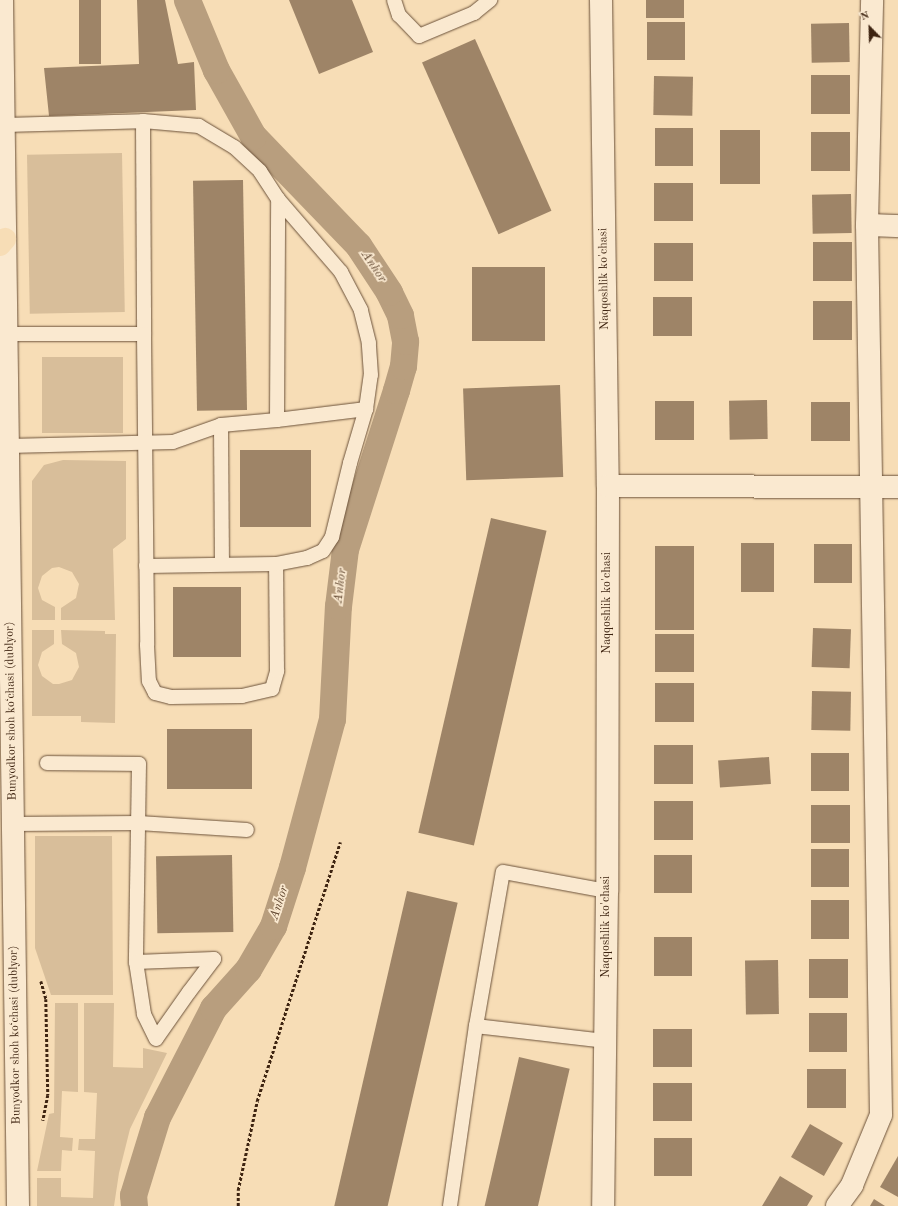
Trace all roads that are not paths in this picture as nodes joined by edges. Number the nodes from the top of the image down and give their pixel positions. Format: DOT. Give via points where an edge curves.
graph roads {
  1 [pos="2,0"];
  2 [pos="394,0"];
  3 [pos="490,0"];
  4 [pos="600,0"];
  5 [pos="872,0"];
  6 [pos="143,121"];
  7 [pos="2,125"];
  8 [pos="278,199"];
  9 [pos="867,225"];
  10 [pos="898,226"];
  11 [pos="2,242"];
  12 [pos="6,334"];
  13 [pos="144,334"];
  14 [pos="366,409"];
  15 [pos="277,420"];
  16 [pos="221,425"];
  17 [pos="144,443"];
  18 [pos="8,446"];
  19 [pos="608,486"];
  20 [pos="898,487"];
  21 [pos="872,488"];
  22 [pos="222,564"];
  23 [pos="276,564"];
  24 [pos="146,566"];
  25 [pos="46,763"];
  26 [pos="139,823"];
  27 [pos="13,824"];
  28 [pos="247,830"];
  29 [pos="607,891"];
  30 [pos="136,962"];
  31 [pos="476,1026"];
  32 [pos="606,1041"];
  33 [pos="890,1115"];
  34 [pos="18,1206"];
  35 [pos="450,1206"];
  36 [pos="603,1206"];
  37 [pos="837,1206"];
  1 -- 7 [label="street, Bunyodkor shoh koʻchasi (dublyor)"];
  2 -- 3 [label="lane" via="400,15 419,36 474,13"];
  4 -- 19 [label="street, Naqqoshlik ko'chasi"];
  5 -- 9 [label="street"];
  6 -- 7 [label="lane"];
  6 -- 8 [label="lane" via="199,126 234,147 260,171"];
  6 -- 13 [label="lane"];
  7 -- 11 [label="street, Bunyodkor shoh koʻchasi (dublyor)"];
  8 -- 14 [label="lane" via="341,272 361,310 369,343 371,375"];
  8 -- 15 [label="lane"];
  9 -- 10 [label="street"];
  9 -- 21 [label="street"];
  11 -- 12 [label="street, Bunyodkor shoh koʻchasi (dublyor)"];
  12 -- 13 [label="lane"];
  12 -- 18 [label="street, Bunyodkor shoh koʻchasi (dublyor)"];
  13 -- 17 [label="lane"];
  14 -- 15 [label="lane"];
  14 -- 23 [label="lane" via="332,537 323,551 308,558"];
  15 -- 16 [label="lane"];
  16 -- 17 [label="lane" via="173,442"];
  16 -- 22 [label="lane"];
  17 -- 18 [label="lane"];
  17 -- 24 [label="lane"];
  18 -- 27 [label="street, Bunyodkor shoh koʻchasi (dublyor)"];
  19 -- 21 [label="street"];
  19 -- 29 [label="street, Naqqoshlik ko'chasi"];
  20 -- 21 [label="street"];
  21 -- 33 [label="street"];
  22 -- 23 [label="lane"];
  22 -- 24 [label="lane"];
  23 -- 24 [label="lane" via="277,671 272,689 242,696 171,697 155,693 148,681"];
  25 -- 26 [label="lane" via="140,764"];
  26 -- 27 [label="lane"];
  26 -- 28 [label="lane"];
  26 -- 30 [label="lane"];
  27 -- 34 [label="street, Bunyodkor shoh koʻchasi (dublyor)"];
  29 -- 31 [label="lane" via="502,872"];
  29 -- 32 [label="street, Naqqoshlik ko'chasi"];
  30 -- 30 [label="lane" via="214,959 156,1039 144,1014"];
  31 -- 32 [label="lane"];
  31 -- 35 [label="lane"];
  32 -- 36 [label="street, Naqqoshlik ko'chasi"];
  33 -- 37 [label="street" via="852,1185"];
}
